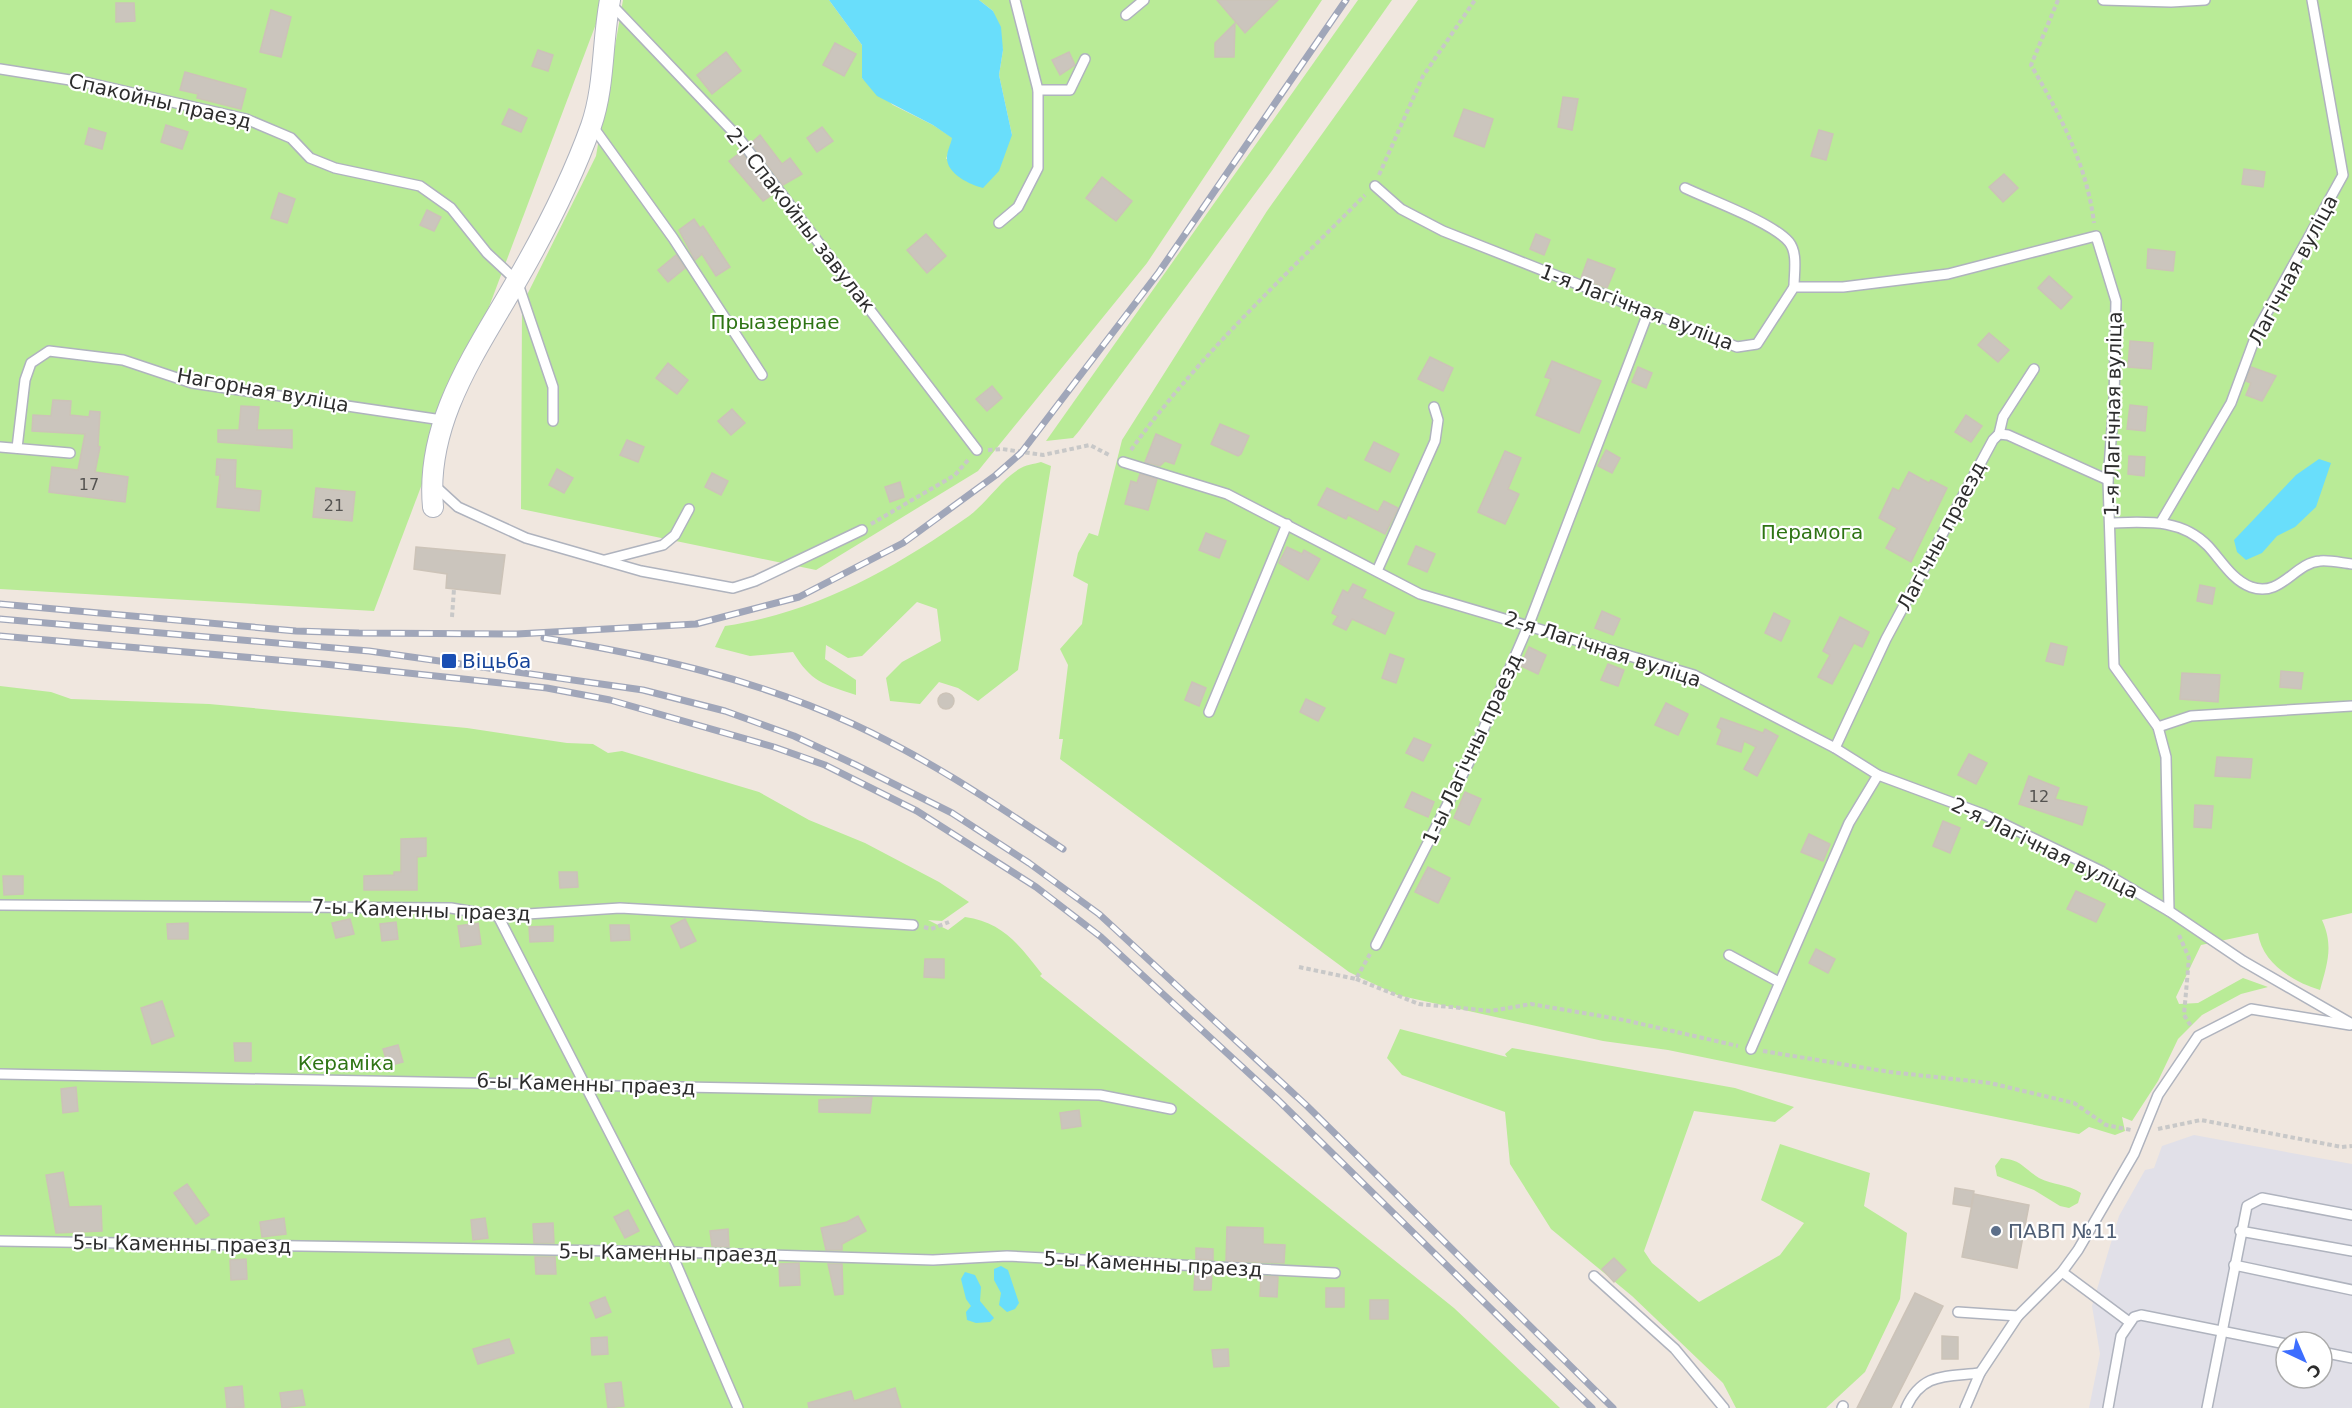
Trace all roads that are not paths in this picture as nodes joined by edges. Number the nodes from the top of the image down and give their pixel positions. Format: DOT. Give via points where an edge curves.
graph roads {
  1 [pos="1015,0"];
  2 [pos="1144,0"];
  3 [pos="2103,0"];
  4 [pos="2205,0"];
  5 [pos="2312,0"];
  6 [pos="610,1"];
  7 [pos="1126,15"];
  8 [pos="1085,59"];
  9 [pos="0,69"];
  10 [pos="1038,90"];
  11 [pos="591,124"];
  12 [pos="1375,186"];
  13 [pos="1685,188"];
  14 [pos="999,223"];
  15 [pos="517,281"];
  16 [pos="1794,287"];
  17 [pos="1648,313"];
  18 [pos="2034,369"];
  19 [pos="762,375"];
  20 [pos="1434,407"];
  21 [pos="442,420"];
  22 [pos="553,422"];
  23 [pos="1999,434"];
  24 [pos="0,447"];
  25 [pos="17,448"];
  26 [pos="977,450"];
  27 [pos="70,453"];
  28 [pos="1123,462"];
  29 [pos="2108,480"];
  30 [pos="431,483"];
  31 [pos="433,507"];
  32 [pos="689,509"];
  33 [pos="2161,522"];
  34 [pos="1287,524"];
  35 [pos="2110,524"];
  36 [pos="862,530"];
  37 [pos="602,561"];
  38 [pos="2352,564"];
  39 [pos="1377,571"];
  40 [pos="1529,624"];
  41 [pos="2352,706"];
  42 [pos="1209,712"];
  43 [pos="2158,727"];
  44 [pos="1835,748"];
  45 [pos="1878,776"];
  46 [pos="0,905"];
  47 [pos="2169,911"];
  48 [pos="498,916"];
  49 [pos="913,925"];
  50 [pos="1376,945"];
  51 [pos="1729,955"];
  52 [pos="1779,982"];
  53 [pos="2352,1025"];
  54 [pos="1751,1048"];
  55 [pos="0,1074"];
  56 [pos="585,1086"];
  57 [pos="1171,1109"];
  58 [pos="2352,1215"];
  59 [pos="2240,1231"];
  60 [pos="0,1241"];
  61 [pos="2352,1251"];
  62 [pos="670,1252"];
  63 [pos="2234,1265"];
  64 [pos="2062,1272"];
  65 [pos="1335,1273"];
  66 [pos="1594,1276"];
  67 [pos="2352,1290"];
  68 [pos="1958,1312"];
  69 [pos="2018,1316"];
  70 [pos="2128,1322"];
  71 [pos="2222,1331"];
  72 [pos="2274,1342"];
  73 [pos="2334,1354"];
  74 [pos="2352,1358"];
  75 [pos="1980,1373"];
  76 [pos="738,1408"];
  77 [pos="1724,1408"];
  78 [pos="1905,1408"];
  79 [pos="1965,1408"];
  80 [pos="2108,1408"];
  81 [pos="2208,1408"];
  1 -- 10 [label="lane"];
  2 -- 7 [label="lane"];
  3 -- 4 [label="lane"];
  5 -- 33 [label="lane, Лагічная вуліца" via="2343,175 2259,327 2230,403"];
  6 -- 11 [label="street"];
  6 -- 26 [label="lane, 2-і Спакойны завулак" via="738,137"];
  8 -- 10 [label="lane" via="1070,90"];
  9 -- 15 [label="lane, Спакойны праезд" via="89,82 246,119 291,138 310,158 335,168 420,186 451,208 487,254"];
  10 -- 14 [label="lane" via="1038,168 1018,207"];
  11 -- 15 [label="street" via="551,217"];
  11 -- 19 [label="lane" via="673,238"];
  12 -- 17 [label="lane, 1-я Лагічная вуліца" via="1401,210 1443,231"];
  13 -- 16 [label="lane" via="1774,229 1790,242"];
  15 -- 21 [label="street"];
  15 -- 22 [label="lane, Спакойны праезд" via="553,387"];
  16 -- 17 [label="lane, 1-я Лагічная вуліца" via="1757,344 1737,347"];
  16 -- 29 [label="lane, 1-я Лагічная вуліца" via="1843,287 1948,274 2096,236 2116,301"];
  17 -- 40 [label="lane, 1-ы Лагічны праезд"];
  18 -- 23 [label="lane, Лагічны праезд" via="2003,417"];
  20 -- 39 [label="lane" via="1438,420 1436,441"];
  21 -- 25 [label="lane, Нагорная вуліца" via="192,383 123,360 49,351 31,363 25,380"];
  21 -- 30 [label="street"];
  23 -- 29 [label="lane"];
  23 -- 44 [label="lane, Лагічны праезд" via="1886,639"];
  24 -- 25 [label="lane"];
  25 -- 27 [label="lane"];
  28 -- 34 [label="lane, 2-я Лагічная вуліца" via="1227,494"];
  29 -- 35 [label="lane, 1-я Лагічная вуліца"];
  30 -- 31 [label="street"];
  30 -- 37 [label="lane" via="458,507 526,538"];
  32 -- 37 [label="lane" via="675,535 663,545"];
  33 -- 35 [label="lane"];
  33 -- 38 [label="lane" via="2186,529 2251,587 2269,588 2287,582 2301,567 2320,561"];
  34 -- 39 [label="lane, 2-я Лагічная вуліца"];
  34 -- 42 [label="lane"];
  35 -- 43 [label="lane, 1-я Лагічная вуліца" via="2114,666"];
  36 -- 37 [label="lane" via="733,588 688,582"];
  39 -- 40 [label="lane, 2-я Лагічная вуліца" via="1420,594"];
  40 -- 44 [label="lane, 2-я Лагічная вуліца" via="1694,675"];
  40 -- 50 [label="lane, 1-ы Лагічны праезд" via="1472,758"];
  41 -- 43 [label="lane" via="2191,716"];
  43 -- 47 [label="lane, 1-я Лагічная вуліца" via="2166,757"];
  44 -- 45 [label="lane, 2-я Лагічная вуліца"];
  45 -- 47 [label="lane, 2-я Лагічная вуліца" via="1983,814 2102,871"];
  45 -- 52 [label="lane" via="1849,823"];
  46 -- 48 [label="lane, 7-ы Каменны праезд" via="451,908"];
  47 -- 53 [label="lane, 2-я Лагічная вуліца" via="2243,961"];
  48 -- 49 [label="lane, 7-ы Каменны праезд" via="620,908"];
  48 -- 56 [label="lane"];
  51 -- 52 [label="lane"];
  52 -- 54 [label="lane"];
  53 -- 64 [label="lane" via="2251,1009 2198,1036 2158,1095 2134,1154"];
  55 -- 56 [label="lane, 6-ы Каменны праезд" via="491,1081"];
  56 -- 57 [label="lane, 6-ы Каменны праезд" via="1100,1095"];
  56 -- 62 [label="lane"];
  58 -- 59 [label="lane" via="2262,1198 2247,1206"];
  59 -- 61 [label="lane"];
  59 -- 63 [label="lane"];
  60 -- 62 [label="lane, 5-ы Каменны праезд"];
  62 -- 65 [label="lane, 5-ы Каменны праезд" via="933,1260 1007,1256"];
  62 -- 76 [label="lane"];
  63 -- 67 [label="lane"];
  63 -- 71 [label="lane"];
  64 -- 69 [label="lane"];
  64 -- 70 [label="lane"];
  66 -- 77 [label="lane" via="1675,1349"];
  68 -- 69 [label="lane"];
  69 -- 75 [label="lane"];
  70 -- 71 [label="lane" via="2141,1315"];
  70 -- 80 [label="lane" via="2121,1336"];
  71 -- 72 [label="lane"];
  71 -- 81 [label="lane"];
  73 -- 74 [label="lane"];
  75 -- 78 [label="lane" via="1925,1382"];
  75 -- 79 [label="lane"];
}
